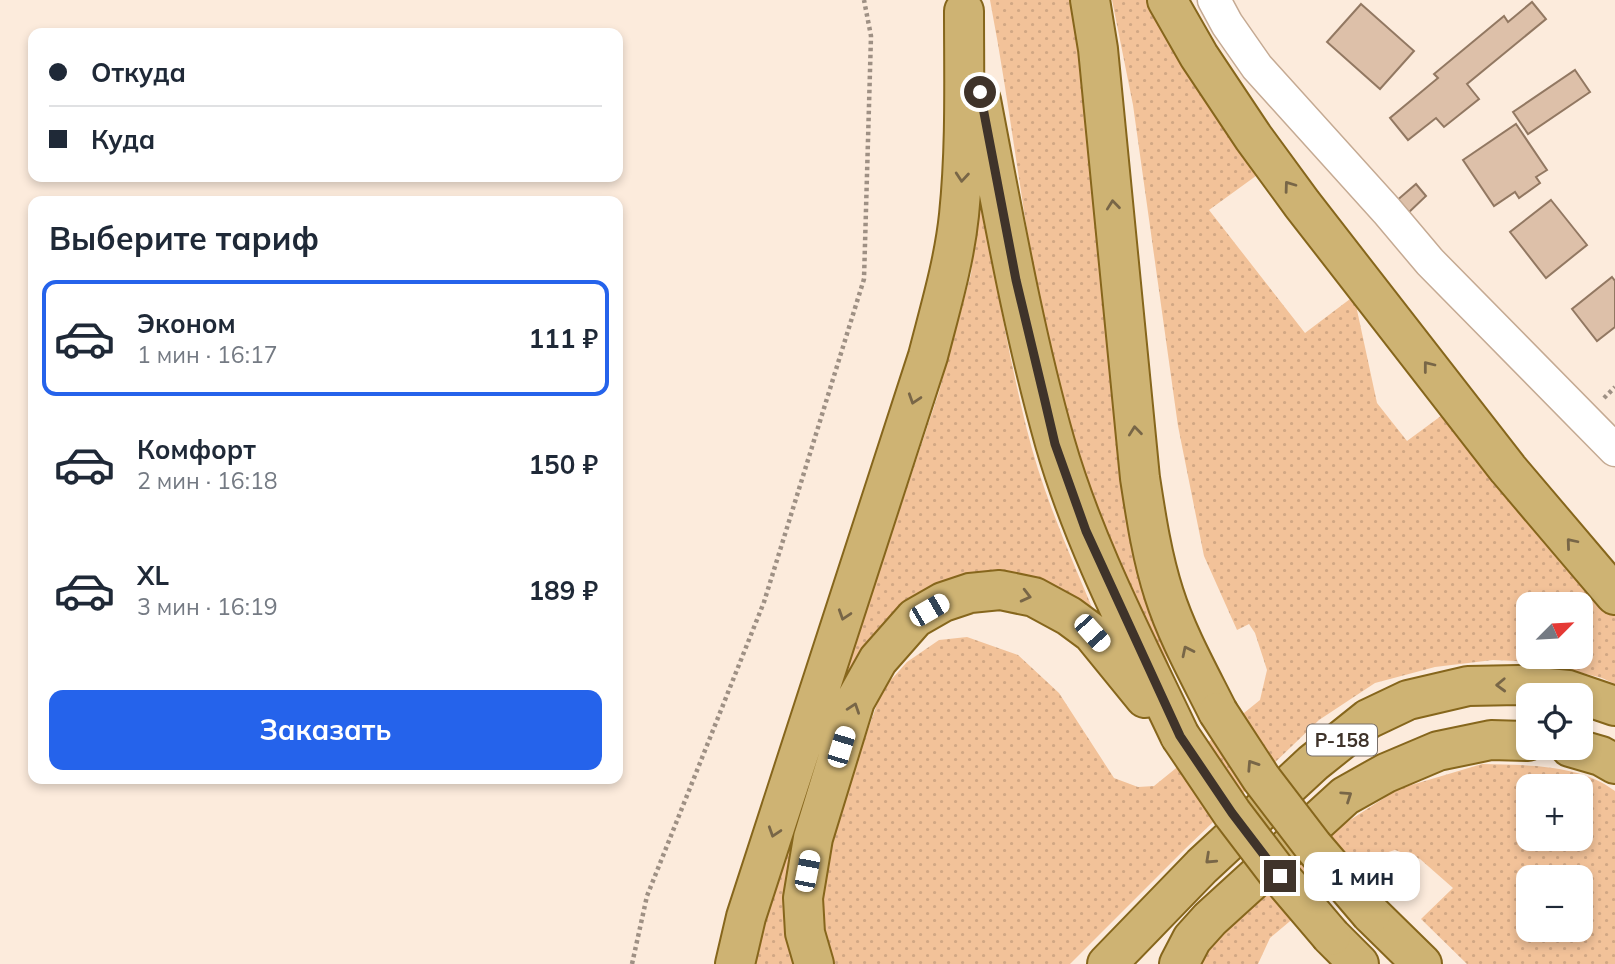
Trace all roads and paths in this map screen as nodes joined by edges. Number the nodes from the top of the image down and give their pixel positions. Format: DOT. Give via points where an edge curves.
graph roads {
  1 [pos="864,0"];
  2 [pos="1090,0"];
  3 [pos="1167,0"];
  4 [pos="1214,0"];
  5 [pos="963,6"];
  6 [pos="1615,450"];
  7 [pos="1615,595"];
  8 [pos="1615,706"];
  9 [pos="1180,736"];
  10 [pos="1516,741"];
  11 [pos="1593,754"];
  12 [pos="1615,764"];
  13 [pos="1119,951"];
  14 [pos="632,964"];
  15 [pos="735,964"];
  16 [pos="814,964"];
  17 [pos="1090,964"];
  18 [pos="1180,964"];
  19 [pos="1359,964"];
  20 [pos="1422,964"];
  1 -- 14 [label="path" via="871,36 864,279 764,602 647,896"];
  20 -- 2 [label="main road, one-way, bridge" via="1312,846 1261,778 1218,712 1164,595 1140,478"];
  7 -- 3 [label="main road, one-way" via="1508,469 1310,215 1199,56"];
  4 -- 6 [label="street" via="1257,67 1430,262"];
  5 -- 9 [label="main road" via="1016,280 1055,444 1086,531"];
  5 -- 15 [label="main road, one-way" via="964,156 948,279 928,356 746,917"];
  8 -- 13 [label="main road, Р-158, one-way" via="1568,690 1468,686 1408,700 1367,719 1202,866"];
  16 -- 9 [label="main road, one-way" via="805,933 803,898 813,838 855,701 878,660 915,618 970,593 1000,590 1034,597 1092,633"];
  9 -- 19 [label="main road, bridge" via="1280,876"];
  18 -- 10 [label="main road, one-way" via="1192,939 1210,919 1345,796 1438,751 1491,740"];
  11 -- 12 [label="main road"];
  13 -- 17 [label="main road"];
}
